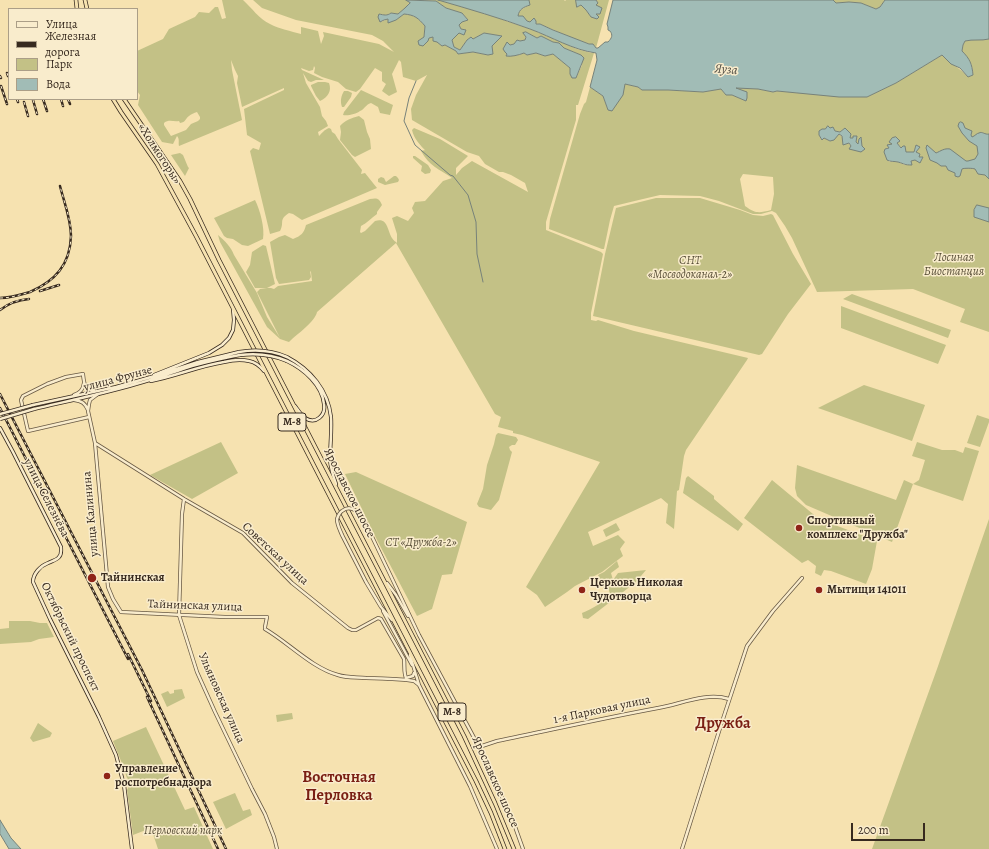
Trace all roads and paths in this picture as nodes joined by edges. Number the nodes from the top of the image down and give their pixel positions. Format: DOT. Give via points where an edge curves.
graph roads {
  1 [pos="114,100"];
  2 [pos="125,100"];
  3 [pos="195,211"];
  4 [pos="188,220"];
  5 [pos="233,308"];
  6 [pos="287,359"];
  7 [pos="267,374"];
  8 [pos="84,383"];
  9 [pos="135,383"];
  10 [pos="98,393"];
  11 [pos="71,398"];
  12 [pos="290,399"];
  13 [pos="88,411"];
  14 [pos="0,414"];
  15 [pos="90,417"];
  16 [pos="0,418"];
  17 [pos="0,428"];
  18 [pos="1,433"];
  19 [pos="95,443"];
  20 [pos="339,494"];
  21 [pos="184,499"];
  22 [pos="61,553"];
  23 [pos="382,578"];
  24 [pos="802,578"];
  25 [pos="381,607"];
  26 [pos="121,612"];
  27 [pos="179,615"];
  28 [pos="395,623"];
  29 [pos="419,635"];
  30 [pos="409,649"];
  31 [pos="413,668"];
  32 [pos="414,672"];
  33 [pos="406,679"];
  34 [pos="419,685"];
  35 [pos="729,699"];
  36 [pos="479,747"];
  37 [pos="132,849"];
  38 [pos="277,849"];
  39 [pos="497,849"];
  40 [pos="504,849"];
  41 [pos="514,849"];
  42 [pos="523,849"];
  43 [pos="682,849"];
  1 -- 4 [label="highway, «Холмогоры» / М-8" via="157,164"];
  2 -- 3 [label="highway, «Холмогоры» / М-8" via="180,181"];
  3 -- 12 [label="highway, Ярославское шоссе / М-8"];
  4 -- 5 [label="highway, Ярославское шоссе / М-8"];
  5 -- 7 [label="highway, Ярославское шоссе / М-8"];
  5 -- 9 [label="street" via="233,330 222,345 209,353"];
  6 -- 9 [label="street, улица Фрунзе, bridge" via="276,353 253,350 198,362"];
  6 -- 12 [label="street" via="308,375 320,392 324,402 323,415 318,419 308,420"];
  6 -- 20 [label="street" via="303,367 314,377 327,399 331,417 331,468"];
  7 -- 9 [label="street" via="247,360 234,360 209,364 154,381"];
  7 -- 28 [label="highway, Ярославское шоссе / М-8"];
  8 -- 10 [label="street" via="90,390"];
  8 -- 11 [label="street" via="81,392"];
  8 -- 15 [label="street" via="83,374 66,377 23,396 20,401 28,431"];
  9 -- 10 [label="street, улица Фрунзе"];
  10 -- 11 [label="street, улица Фрунзе"];
  10 -- 13 [label="street" via="90,400"];
  11 -- 13 [label="street" via="83,402"];
  11 -- 14 [label="street, улица Фрунзе, bridge"];
  11 -- 16 [label="street, улица Фрунзе, bridge"];
  12 -- 20 [label="highway, Ярославское шоссе / М-8"];
  13 -- 15 [label="street, улица Калинина"];
  15 -- 19 [label="street, улица Калинина"];
  17 -- 18 [label="street, улица Селезнёва"];
  18 -- 22 [label="street, улица Селезнёва" via="60,545"];
  19 -- 21 [label="street, Советская улица"];
  19 -- 26 [label="street, улица Калинина" via="108,587"];
  20 -- 23 [label="highway, Ярославское шоссе / М-8"];
  21 -- 27 [label="street, Ульяновская улица"];
  21 -- 33 [label="street, Советская улица" via="243,533 292,583 348,628 356,630 378,618 381,619 404,659"];
  22 -- 37 [label="street, Октябрьский проспект" via="58,558 38,570 33,582 116,755 122,778"];
  23 -- 29 [label="street" via="396,595"];
  23 -- 41 [label="highway, Ярославское шоссе / М-8" via="464,736"];
  24 -- 35 [label="street" via="747,646"];
  25 -- 28 [label="street"];
  25 -- 29 [label="street, bridge" via="342,535 337,520 344,509 351,508 360,514"];
  25 -- 31 [label="street"];
  26 -- 27 [label="street, Тайнинская улица"];
  27 -- 33 [label="street, Тайнинская улица" via="267,617 265,628 322,669 348,677"];
  27 -- 38 [label="street, Ульяновская улица" via="197,672 265,814"];
  28 -- 30 [label="highway, Ярославское шоссе / М-8"];
  29 -- 36 [label="street"];
  30 -- 31 [label="street"];
  30 -- 40 [label="highway, Ярославское шоссе / М-8" via="476,781"];
  31 -- 32 [label="street"];
  32 -- 33 [label="street" via="413,676"];
  32 -- 34 [label="street"];
  33 -- 34 [label="street"];
  34 -- 39 [label="street" via="470,786"];
  35 -- 36 [label="street, 1-я Парковая улица" via="716,696 703,698 497,741"];
  35 -- 43 [label="street"];
  36 -- 42 [label="street"];
}
